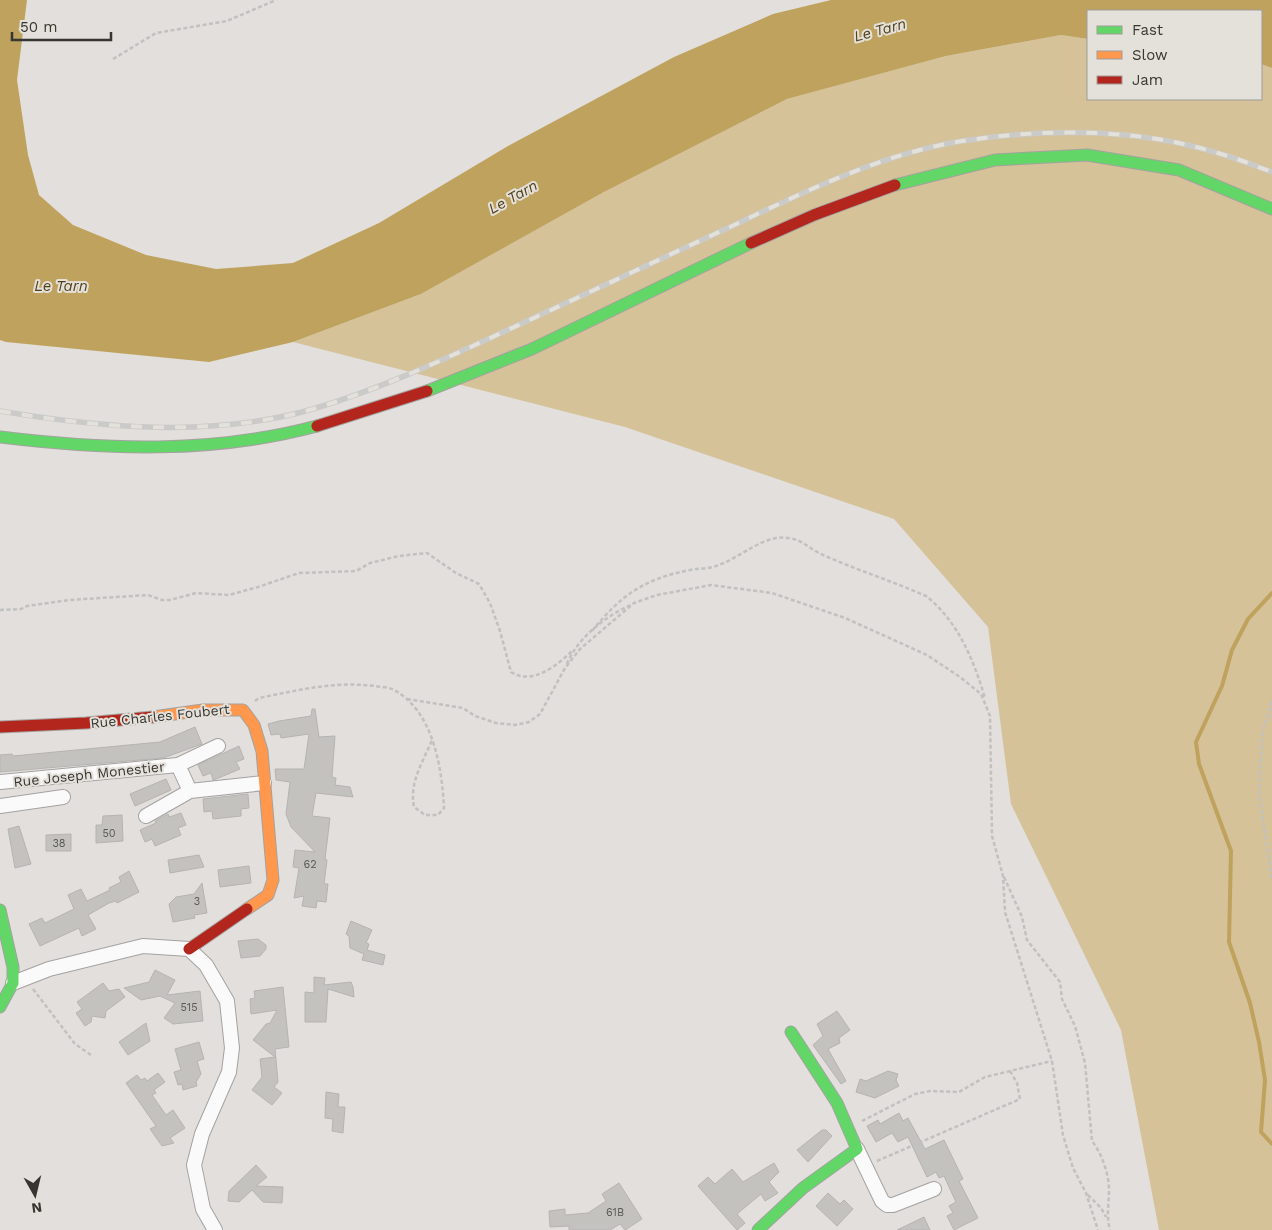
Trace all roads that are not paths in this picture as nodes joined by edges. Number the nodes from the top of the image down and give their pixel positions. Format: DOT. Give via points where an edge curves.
graph roads {
  1 [pos="1272,209"];
  2 [pos="0,437"];
  3 [pos="0,727"];
  4 [pos="218,746"];
  5 [pos="178,765"];
  6 [pos="0,782"];
  7 [pos="264,784"];
  8 [pos="190,791"];
  9 [pos="63,797"];
  10 [pos="0,806"];
  11 [pos="146,816"];
  12 [pos="0,910"];
  13 [pos="189,949"];
  14 [pos="20,981"];
  15 [pos="0,1007"];
  16 [pos="791,1032"];
  17 [pos="857,1149"];
  18 [pos="934,1189"];
  19 [pos="215,1230"];
  20 [pos="758,1230"];
  1 -- 2 [label="main road" via="1201,176 1119,157 1069,154 977,162 927,173 808,217 550,341 378,408 316,426 200,446 92,446"];
  3 -- 7 [label="main road, Rue Charles Foubert" via="74,725 199,710 243,710 254,725 262,751"];
  4 -- 5 [label="street, Rue Joseph Monestier"];
  5 -- 6 [label="street, Rue Joseph Monestier"];
  5 -- 8 [label="street, Rue Joseph Monestier"];
  7 -- 8 [label="street"];
  7 -- 13 [label="main road, Rue Charles Foubert" via="273,880 268,894"];
  8 -- 11 [label="street"];
  9 -- 10 [label="street"];
  12 -- 14 [label="main road" via="13,967"];
  13 -- 14 [label="street" via="142,946 49,969"];
  13 -- 19 [label="street" via="220,985 227,1001 230,1024 229,1072 202,1134 194,1165 203,1209"];
  14 -- 15 [label="main road"];
  16 -- 17 [label="main road" via="851,1128"];
  17 -- 18 [label="street" via="882,1201 887,1205"];
  17 -- 20 [label="main road" via="803,1188"];
}
